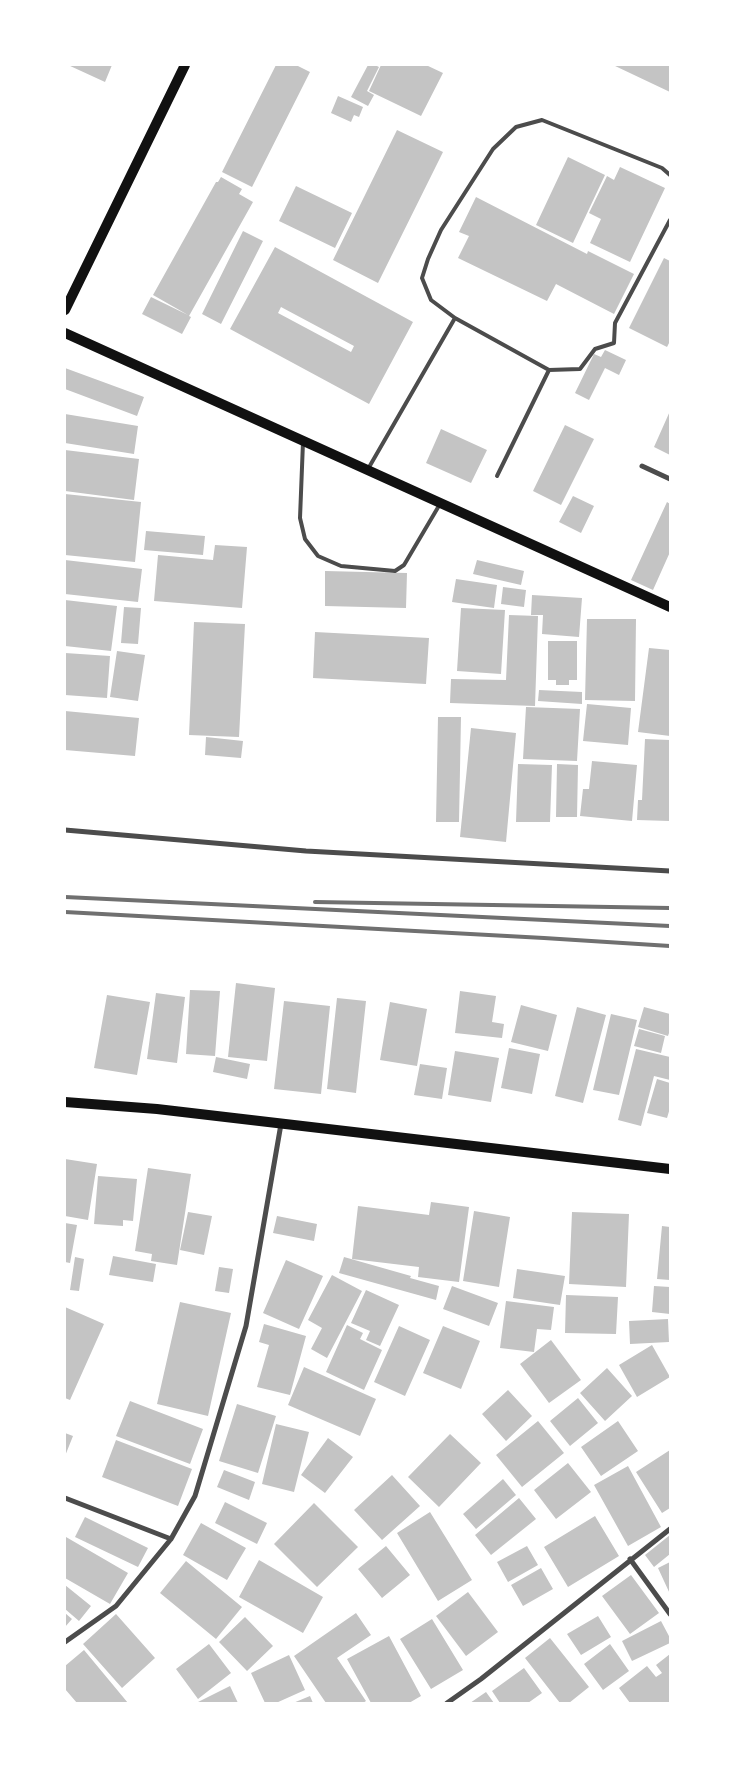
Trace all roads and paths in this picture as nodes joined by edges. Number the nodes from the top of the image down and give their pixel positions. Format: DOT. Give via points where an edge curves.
graph roads {
  1 [pos="185,65"];
  2 [pos="670,175"];
  3 [pos="670,220"];
  4 [pos="65,310"];
  5 [pos="455,318"];
  6 [pos="65,333"];
  7 [pos="549,370"];
  8 [pos="303,442"];
  9 [pos="642,466"];
  10 [pos="367,471"];
  11 [pos="497,476"];
  12 [pos="670,479"];
  13 [pos="440,504"];
  14 [pos="670,607"];
  15 [pos="65,830"];
  16 [pos="670,871"];
  17 [pos="65,1102"];
  18 [pos="281,1124"];
  19 [pos="670,1169"];
  20 [pos="65,1498"];
  21 [pos="670,1529"];
  22 [pos="171,1539"];
  23 [pos="630,1559"];
  24 [pos="670,1614"];
  25 [pos="65,1642"];
  26 [pos="447,1703"];
  1 -- 4 [label="main road"];
  2 -- 5 [label="lane" via="662,168 542,120 516,128 493,149 441,230 428,259 422,278 431,300"];
  3 -- 7 [label="lane" via="615,323 614,343 595,349 580,369"];
  5 -- 7 [label="lane"];
  5 -- 10 [label="lane"];
  6 -- 8 [label="main road"];
  7 -- 11 [label="lane"];
  8 -- 10 [label="main road"];
  8 -- 13 [label="lane" via="300,518 305,539 318,556 341,566 396,571 404,565"];
  9 -- 12 [label="street"];
  10 -- 13 [label="main road"];
  13 -- 14 [label="main road"];
  15 -- 16 [label="street" via="306,851"];
  17 -- 18 [label="main road" via="157,1108"];
  18 -- 19 [label="main road"];
  18 -- 22 [label="street" via="246,1326 195,1496"];
  20 -- 22 [label="street"];
  21 -- 23 [label="street"];
  22 -- 25 [label="street" via="116,1606"];
  23 -- 24 [label="street"];
  23 -- 26 [label="street"];
}
